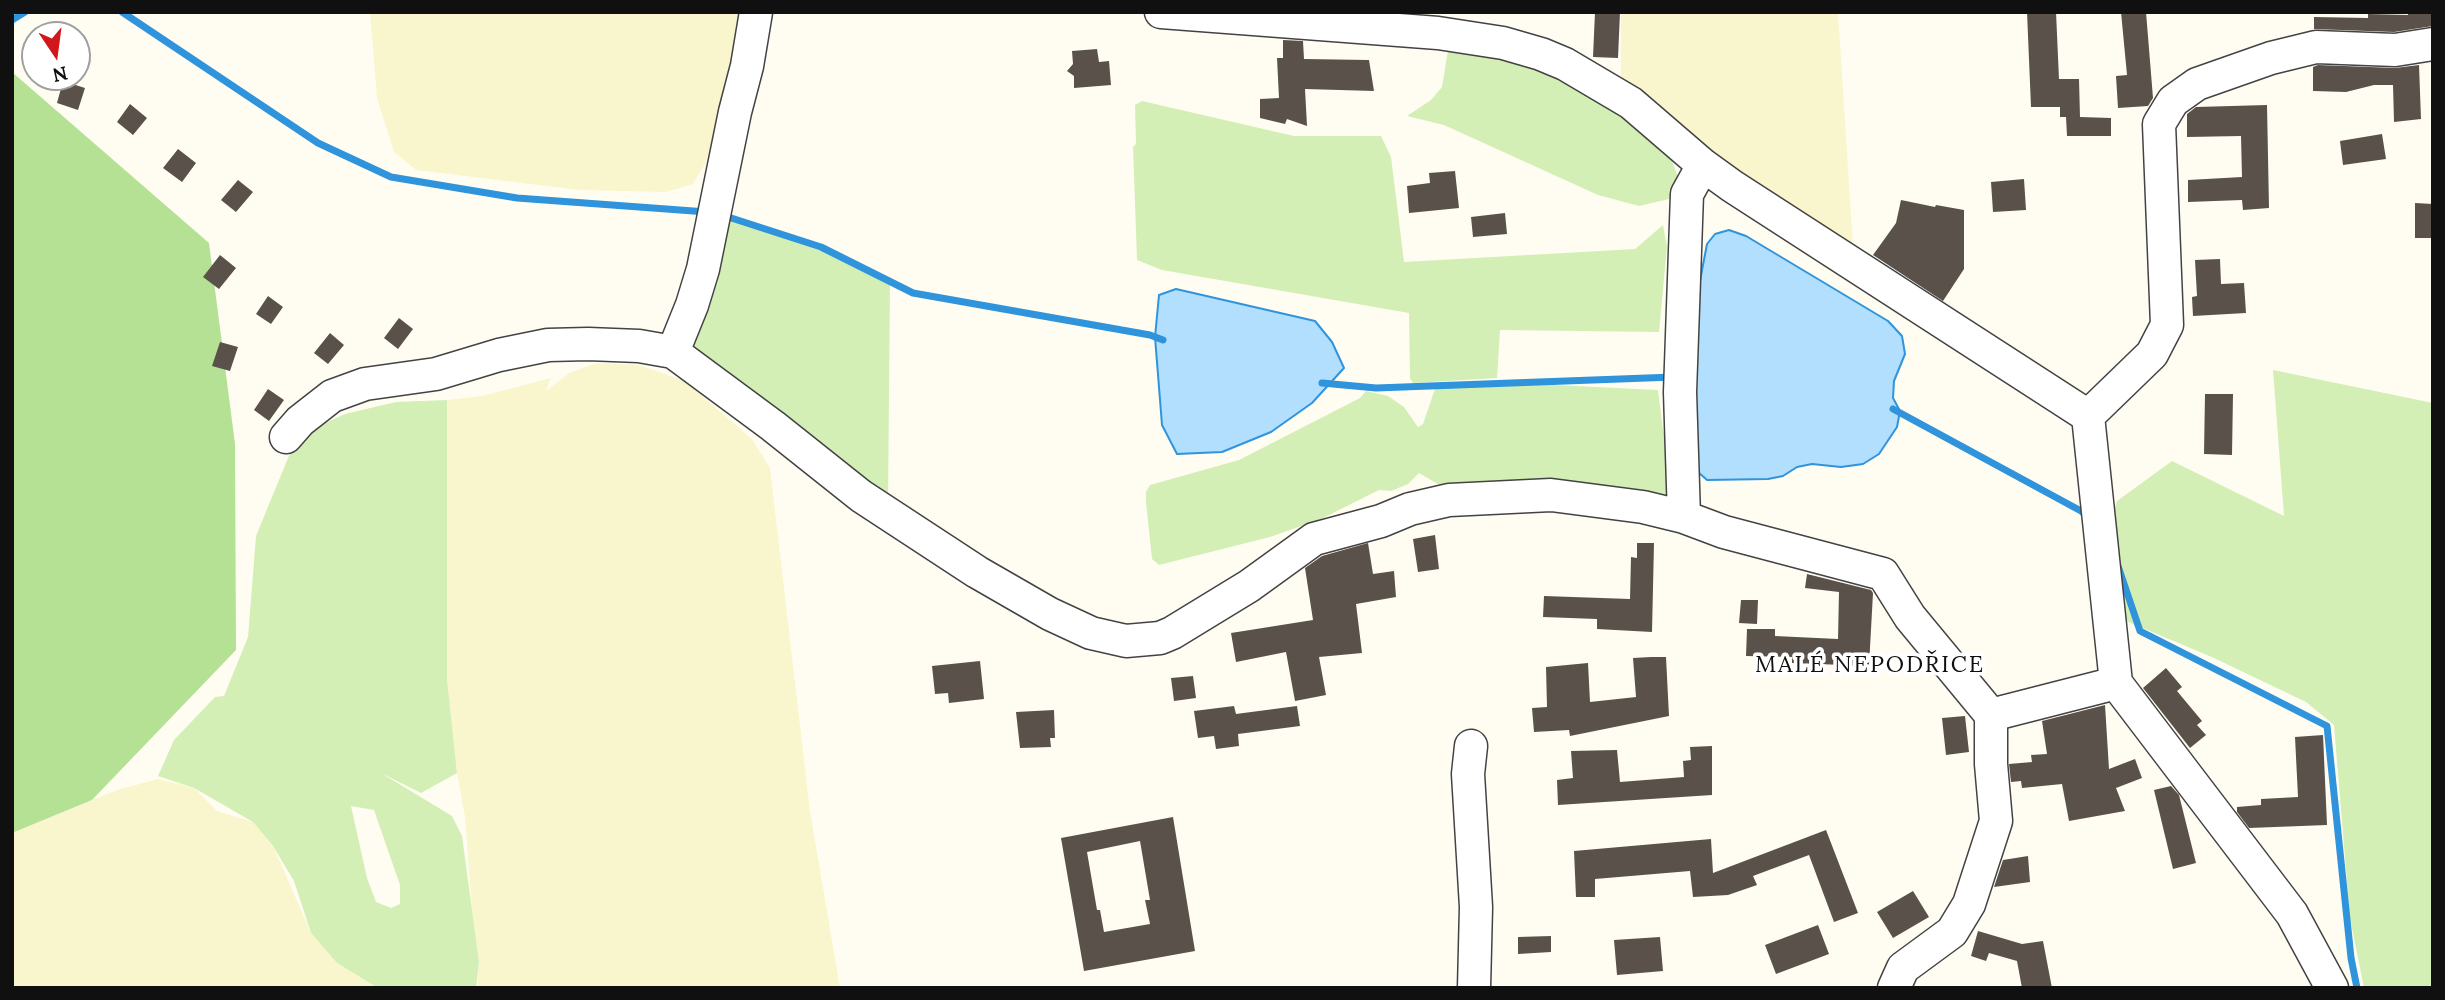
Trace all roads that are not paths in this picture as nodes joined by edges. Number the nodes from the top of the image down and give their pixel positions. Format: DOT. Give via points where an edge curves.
graph roads {
  1 [pos="756,12"];
  2 [pos="1161,12"];
  3 [pos="2433,44"];
  4 [pos="1703,165"];
  5 [pos="673,352"];
  6 [pos="2088,416"];
  7 [pos="286,437"];
  8 [pos="1684,517"];
  9 [pos="2116,683"];
  10 [pos="1992,715"];
  11 [pos="1471,746"];
  12 [pos="1474,988"];
  13 [pos="1894,988"];
  14 [pos="2332,988"];
  1 -- 5 [label="street" via="703,270"];
  2 -- 4 [label="street" via="1438,33 1503,43 1541,54 1631,103"];
  3 -- 6 [label="street" via="2395,50 2316,47 2197,84 2173,102 2159,124 2167,325 2152,354"];
  4 -- 6 [label="street"];
  4 -- 8 [label="street" via="1687,194 1680,392"];
  5 -- 7 [label="street" via="639,346 548,345 436,374 365,384 332,396"];
  5 -- 8 [label="street" via="892,517 1050,614 1109,639 1160,638 1249,586 1314,539 1449,500 1551,495"];
  6 -- 9 [label="street"];
  8 -- 10 [label="street" via="1883,574 1910,617"];
  9 -- 10 [label="street"];
  9 -- 14 [label="street" via="2292,914"];
  10 -- 13 [label="street" via="1990,764 1996,821 1969,904 1952,932 1903,968"];
  11 -- 12 [label="street"];
}
